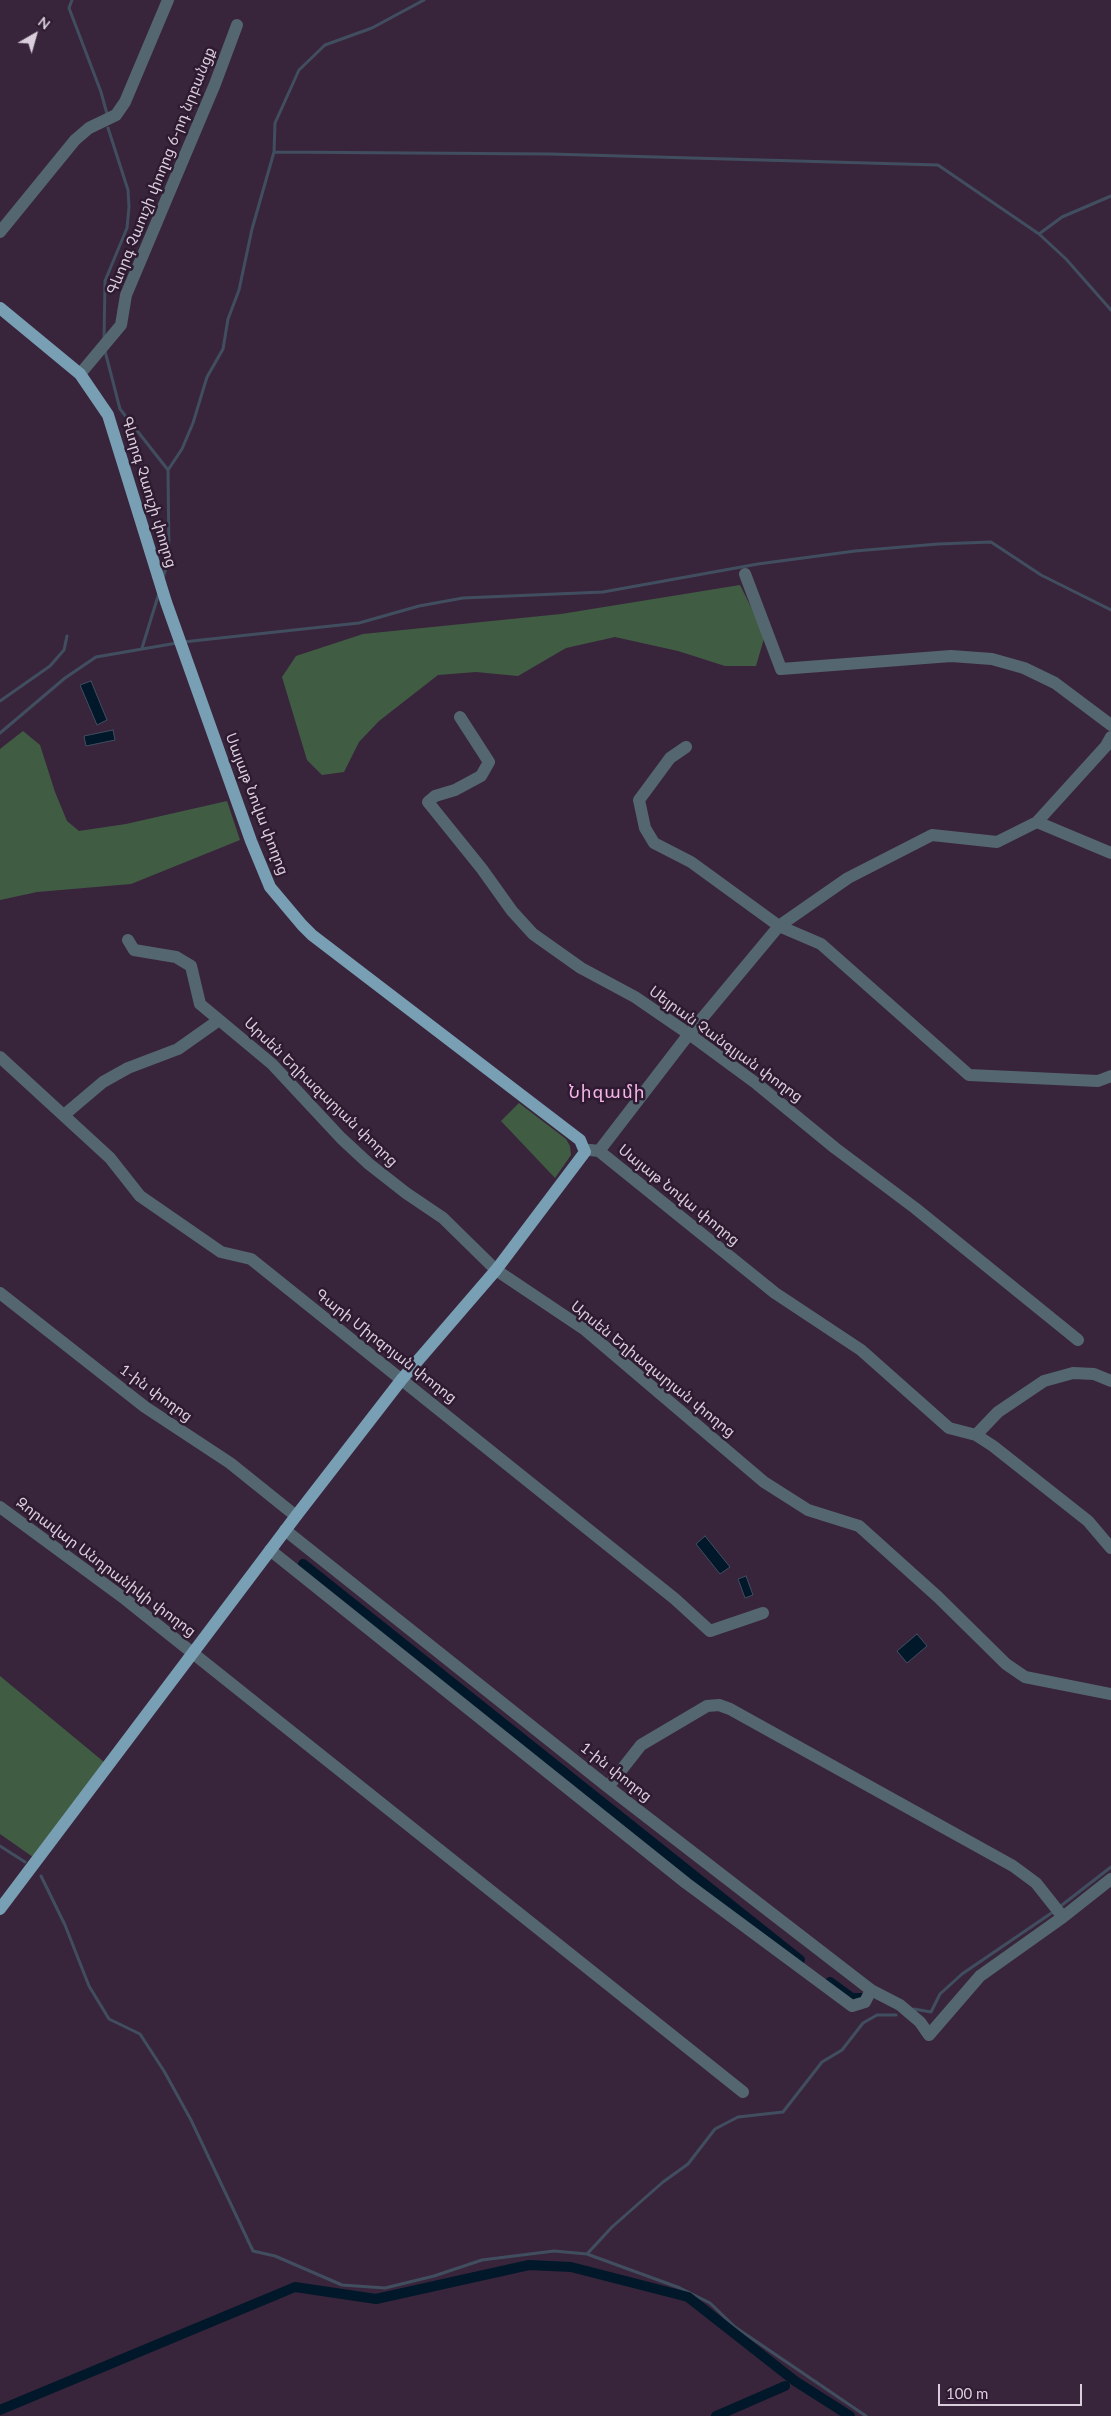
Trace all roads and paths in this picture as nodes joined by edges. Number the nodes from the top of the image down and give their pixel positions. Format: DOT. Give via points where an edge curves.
graph roads {
  1 [pos="168,0"];
  2 [pos="237,25"];
  3 [pos="0,232"];
  4 [pos="0,308"];
  5 [pos="80,374"];
  6 [pos="744,574"];
  7 [pos="166,602"];
  8 [pos="460,717"];
  9 [pos="1111,725"];
  10 [pos="1111,737"];
  11 [pos="686,747"];
  12 [pos="1037,822"];
  13 [pos="1111,853"];
  14 [pos="779,926"];
  15 [pos="128,940"];
  16 [pos="219,1020"];
  17 [pos="690,1034"];
  18 [pos="0,1057"];
  19 [pos="1111,1076"];
  20 [pos="64,1115"];
  21 [pos="592,1151"];
  22 [pos="496,1270"];
  23 [pos="0,1293"];
  24 [pos="1078,1340"];
  25 [pos="402,1378"];
  26 [pos="1111,1381"];
  27 [pos="976,1435"];
  28 [pos="0,1507"];
  29 [pos="296,1516"];
  30 [pos="285,1530"];
  31 [pos="1111,1548"];
  32 [pos="270,1550"];
  33 [pos="763,1613"];
  34 [pos="192,1652"];
  35 [pos="1111,1694"];
  36 [pos="495,1699"];
  37 [pos="481,1717"];
  38 [pos="608,1787"];
  39 [pos="1111,1879"];
  40 [pos="0,1909"];
  41 [pos="1063,1917"];
  42 [pos="871,1990"];
  43 [pos="743,2092"];
  1 -- 3 [label="street" via="125,102 116,115 89,128 75,140"];
  2 -- 5 [label="street, Գևորգ Չաուշի փողոց 6-րդ նրբանցք" via="126,296 121,325"];
  4 -- 5 [label="main road, Գևորգ Չաուշի փողոց"];
  5 -- 7 [label="main road, Գևորգ Չաուշի փողոց" via="108,415"];
  6 -- 9 [label="street" via="781,669 950,656 992,659 1024,668 1055,683"];
  7 -- 21 [label="main road, Սայաթ Նովա փողոց" via="270,887 312,935"];
  8 -- 17 [label="street, Սեյրան Չանգլյան փողոց" via="489,762 481,776 428,802 533,934 581,968"];
  10 -- 12 [label="street"];
  11 -- 14 [label="street" via="670,758 639,800 645,828 654,843 691,862"];
  12 -- 13 [label="street"];
  12 -- 14 [label="street" via="997,842 932,835 848,878"];
  14 -- 17 [label="street"];
  14 -- 19 [label="street" via="820,944 969,1075 1098,1082"];
  15 -- 16 [label="street, Արսեն Եղիազարյան փողոց" via="134,950 176,958 191,966 200,1004"];
  16 -- 20 [label="street" via="178,1049 128,1068 103,1082"];
  16 -- 22 [label="street, Արսեն Եղիազարյան փողոց" via="272,1064 369,1164 443,1218"];
  17 -- 21 [label="street"];
  17 -- 24 [label="street, Սեյրան Չանգլյան փողոց" via="915,1208"];
  18 -- 20 [label="street, Գարի Միրզոյան փողոց"];
  20 -- 25 [label="street, Գարի Միրզոյան փողոց" via="110,1158 140,1196 221,1252 251,1260"];
  21 -- 22 [label="main road"];
  21 -- 27 [label="street, Սայաթ Նովա փողոց" via="775,1293 861,1350 950,1428"];
  22 -- 25 [label="main road"];
  22 -- 35 [label="street, Արսեն Եղիազարյան փողոց" via="584,1329 764,1482 808,1510 859,1526 1006,1664 1025,1677"];
  23 -- 29 [label="street, 1-ին փողոց" via="144,1407 230,1463"];
  25 -- 29 [label="main road"];
  25 -- 33 [label="street, Գարի Միրզոյան փողոց" via="675,1599 710,1631"];
  26 -- 27 [label="street" via="1094,1374 1073,1372 1044,1381 998,1412"];
  27 -- 31 [label="street, Սայաթ Նովա փողոց" via="1088,1521"];
  28 -- 34 [label="street, Զորավար Անդրանիկի փողոց"];
  29 -- 30 [label="main road"];
  30 -- 32 [label="main road"];
  30 -- 36 [label="street, 1-ին փողոց"];
  32 -- 34 [label="main road"];
  32 -- 37 [label="street"];
  34 -- 40 [label="main road"];
  34 -- 43 [label="street, Զորավար Անդրանիկի փողոց"];
  36 -- 37 [label="street"];
  36 -- 38 [label="street, 1-ին փողոց"];
  37 -- 42 [label="street" via="686,1883 852,2006 864,2002"];
  38 -- 41 [label="street" via="641,1745 707,1706 719,1705 1013,1866 1036,1883"];
  38 -- 42 [label="street, 1-ին փողոց"];
  39 -- 41 [label="street"];
  41 -- 42 [label="street, 1-ին փողոց" via="980,1976 930,2035 900,2005"];
}
